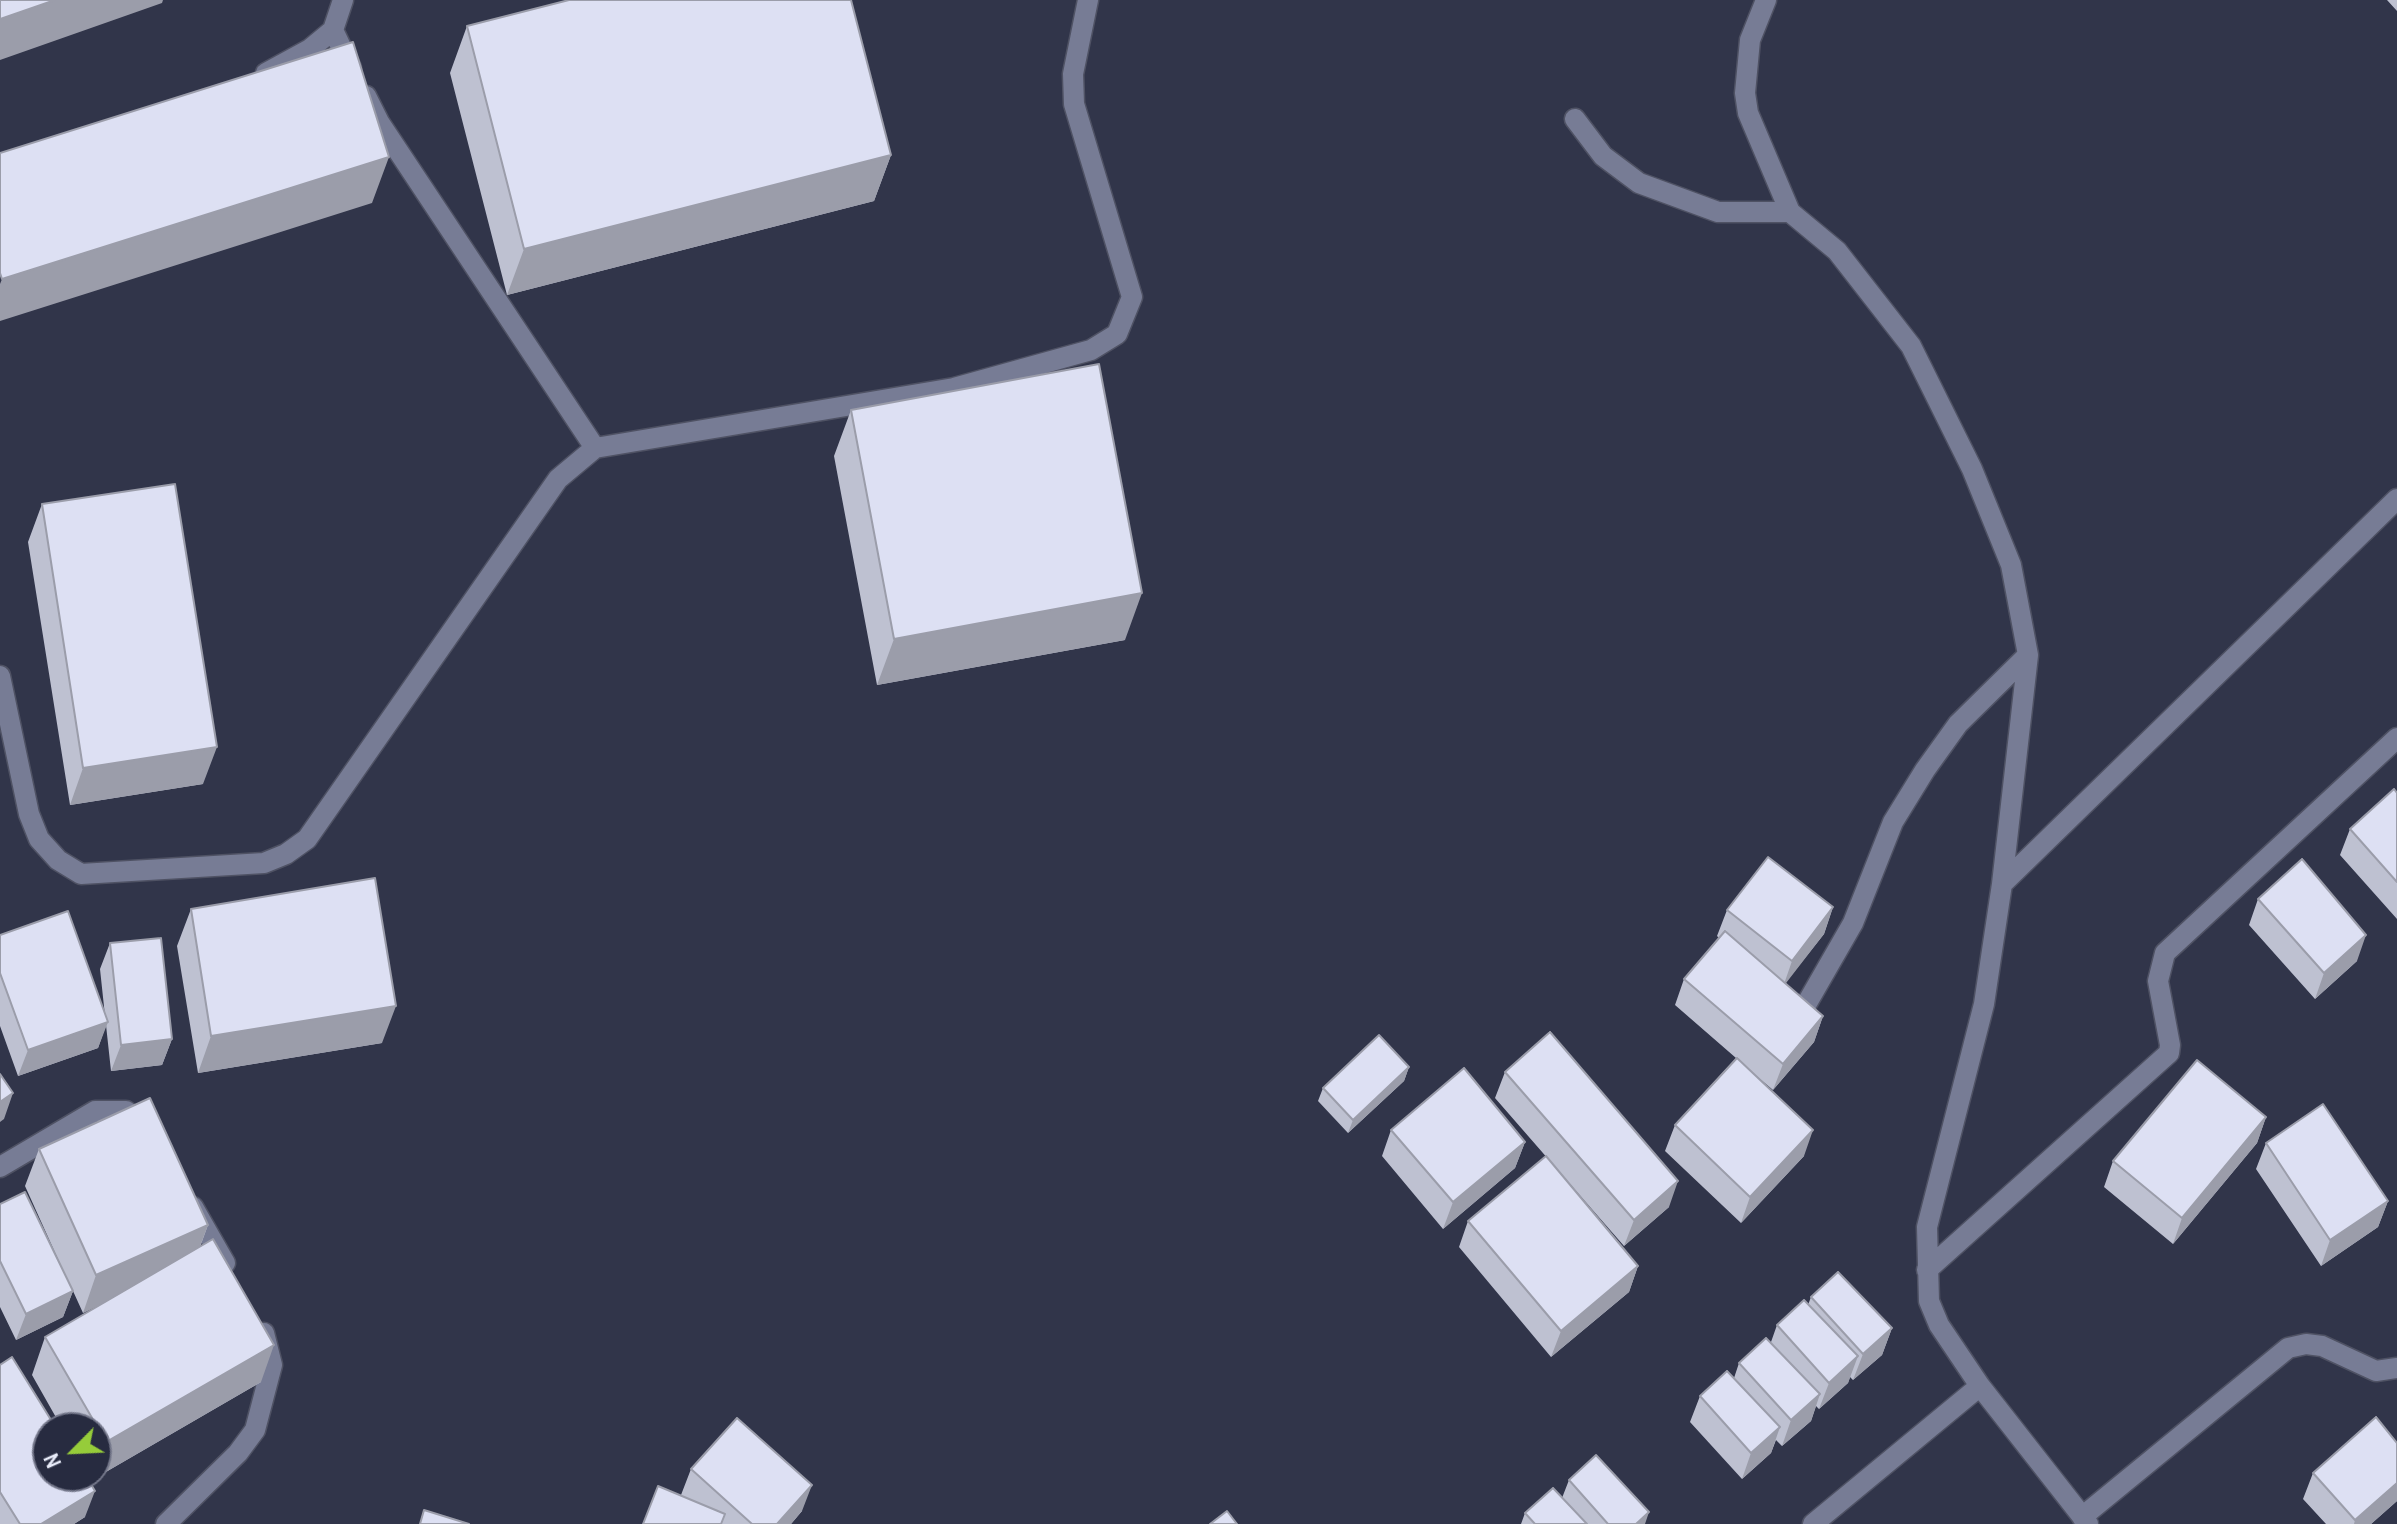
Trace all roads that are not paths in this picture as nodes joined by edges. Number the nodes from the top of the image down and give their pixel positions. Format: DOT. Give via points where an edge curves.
graph roads {
  1 [pos="343,0"];
  2 [pos="1088,0"];
  3 [pos="1766,0"];
  4 [pos="333,30"];
  5 [pos="252,78"];
  6 [pos="1575,119"];
  7 [pos="1790,212"];
  8 [pos="595,448"];
  9 [pos="2397,499"];
  10 [pos="2028,655"];
  11 [pos="0,676"];
  12 [pos="2397,738"];
  13 [pos="2002,884"];
  14 [pos="1803,1010"];
  15 [pos="159,1146"];
  16 [pos="0,1167"];
  17 [pos="182,1187"];
  18 [pos="1927,1270"];
  19 [pos="236,1283"];
  20 [pos="251,1310"];
  21 [pos="2396,1371"];
  22 [pos="1980,1386"];
  23 [pos="2085,1520"];
  24 [pos="166,1524"];
  25 [pos="1813,1524"];
  1 -- 4 [label="street"];
  2 -- 8 [label="street" via="1073,74 1074,104 1132,297 1117,334 1091,350 954,388"];
  3 -- 7 [label="street" via="1750,40 1745,93 1748,113"];
  4 -- 5 [label="street" via="277,70"];
  4 -- 8 [label="street" via="379,122"];
  6 -- 7 [label="street" via="1603,156 1639,183 1718,212"];
  7 -- 10 [label="street" via="1837,251 1911,346 1972,469 2011,565"];
  8 -- 11 [label="street" via="558,479 307,839 264,863 81,874 58,860 39,839 29,814"];
  9 -- 13 [label="street"];
  10 -- 13 [label="street"];
  10 -- 14 [label="street" via="1958,724 1925,770 1893,822 1853,923"];
  12 -- 18 [label="street" via="2165,953 2158,981 2169,1053"];
  13 -- 18 [label="street" via="1984,1004 1927,1227"];
  15 -- 16 [label="street" via="133,1115 95,1111"];
  17 -- 19 [label="street"];
  18 -- 22 [label="street" via="1929,1301 1939,1325"];
  20 -- 24 [label="street" via="266,1337 272,1365 255,1430 190,1505"];
  21 -- 23 [label="street" via="2376,1371 2322,1346 2288,1348"];
  22 -- 23 [label="street"];
  22 -- 25 [label="street"];
}
